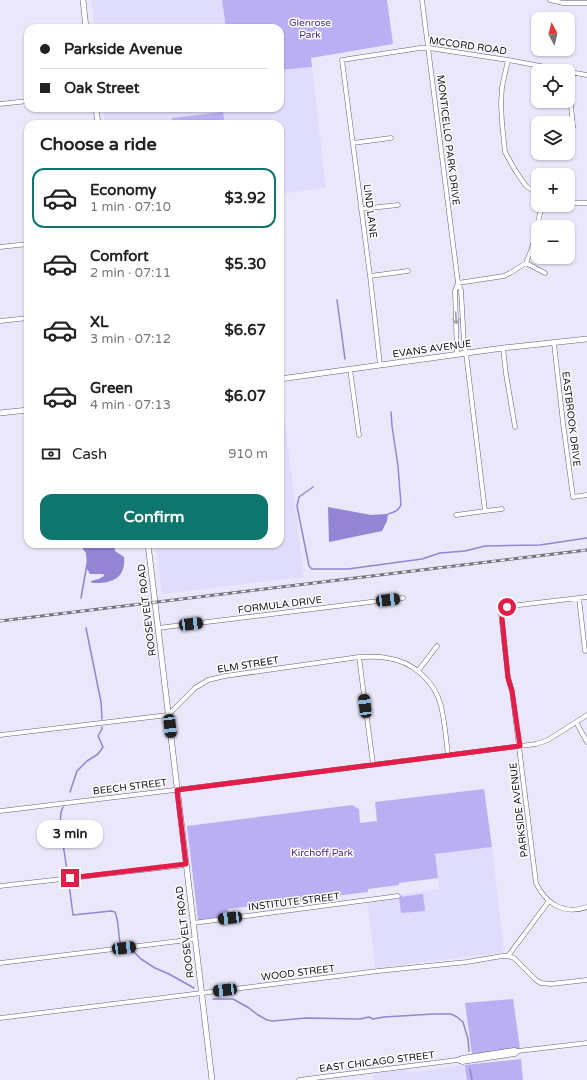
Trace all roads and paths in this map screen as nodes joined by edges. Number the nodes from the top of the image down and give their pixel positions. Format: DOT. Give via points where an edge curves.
graph roads {
  1 [pos="83,0"];
  2 [pos="422,0"];
  3 [pos="550,0"];
  4 [pos="587,3"];
  5 [pos="86,24"];
  6 [pos="429,48"];
  7 [pos="342,60"];
  8 [pos="508,60"];
  9 [pos="531,64"];
  10 [pos="575,72"];
  11 [pos="587,75"];
  12 [pos="24,101"];
  13 [pos="0,104"];
  14 [pos="391,138"];
  15 [pos="353,143"];
  16 [pos="531,189"];
  17 [pos="587,202"];
  18 [pos="575,204"];
  19 [pos="398,205"];
  20 [pos="361,209"];
  21 [pos="540,212"];
  22 [pos="24,244"];
  23 [pos="0,247"];
  24 [pos="526,263"];
  25 [pos="408,271"];
  26 [pos="545,273"];
  27 [pos="370,276"];
  28 [pos="458,283"];
  29 [pos="24,318"];
  30 [pos="0,321"];
  31 [pos="587,339"];
  32 [pos="554,343"];
  33 [pos="503,348"];
  34 [pos="466,353"];
  35 [pos="458,354"];
  36 [pos="380,365"];
  37 [pos="350,369"];
  38 [pos="284,378"];
  39 [pos="24,410"];
  40 [pos="0,413"];
  41 [pos="515,427"];
  42 [pos="359,435"];
  43 [pos="587,495"];
  44 [pos="502,508"];
  45 [pos="485,511"];
  46 [pos="456,515"];
  47 [pos="148,548"];
  48 [pos="587,597"];
  49 [pos="403,598"];
  50 [pos="579,598"];
  51 [pos="158,628"];
  52 [pos="437,646"];
  53 [pos="585,651"];
  54 [pos="359,657"];
  55 [pos="418,670"];
  56 [pos="168,715"];
  57 [pos="587,715"];
  58 [pos="576,722"];
  59 [pos="0,734"];
  60 [pos="587,742"];
  61 [pos="520,746"];
  62 [pos="448,755"];
  63 [pos="373,764"];
  64 [pos="177,790"];
  65 [pos="0,811"];
  66 [pos="186,864"];
  67 [pos="0,886"];
  68 [pos="398,896"];
  69 [pos="549,901"];
  70 [pos="587,907"];
  71 [pos="193,922"];
  72 [pos="195,939"];
  73 [pos="508,956"];
  74 [pos="0,963"];
  75 [pos="587,980"];
  76 [pos="202,993"];
  77 [pos="0,1018"];
  78 [pos="587,1043"];
  79 [pos="212,1080"];
  80 [pos="299,1080"];
  1 -- 5 [label="street"];
  2 -- 6 [label="street, MONTICELLO PARK DRIVE"];
  3 -- 4 [label="street"];
  6 -- 7 [label="street, MCCORD ROAD"];
  6 -- 8 [label="street, MCCORD ROAD"];
  6 -- 28 [label="street, MONTICELLO PARK DRIVE"];
  7 -- 15 [label="street, LIND LANE"];
  8 -- 9 [label="street, MCCORD ROAD"];
  8 -- 16 [label="street" via="501,103 505,152 514,170"];
  10 -- 11 [label="street, MCCORD ROAD"];
  12 -- 13 [label="street"];
  14 -- 15 [label="street"];
  15 -- 20 [label="street, LIND LANE"];
  17 -- 18 [label="street"];
  19 -- 20 [label="street"];
  20 -- 27 [label="street, LIND LANE"];
  21 -- 24 [label="street"];
  22 -- 23 [label="street"];
  24 -- 26 [label="street"];
  24 -- 28 [label="street" via="504,276"];
  25 -- 27 [label="street"];
  27 -- 36 [label="street, LIND LANE"];
  28 -- 34 [label="street, MONTICELLO PARK DRIVE" via="461,290"];
  28 -- 35 [label="street, MONTICELLO PARK DRIVE, one-way" via="454,291"];
  29 -- 30 [label="street"];
  31 -- 32 [label="street, EVANS AVENUE"];
  32 -- 33 [label="street, EVANS AVENUE"];
  32 -- 43 [label="street, EASTBROOK DRIVE" via="573,497"];
  33 -- 34 [label="street, EVANS AVENUE"];
  33 -- 41 [label="street"];
  34 -- 35 [label="street, EVANS AVENUE"];
  34 -- 45 [label="street, MONTICELLO PARK DRIVE"];
  35 -- 36 [label="street, EVANS AVENUE"];
  36 -- 37 [label="street, EVANS AVENUE"];
  37 -- 38 [label="street, EVANS AVENUE"];
  37 -- 42 [label="street"];
  39 -- 40 [label="street"];
  44 -- 45 [label="street"];
  45 -- 46 [label="street"];
  47 -- 51 [label="street, ROOSEVELT ROAD"];
  48 -- 50 [label="street"];
  49 -- 51 [label="street, FORMULA DRIVE"];
  50 -- 53 [label="street"];
  50 -- 61 [label="street, PARKSIDE AVENUE" via="510,606 503,611 508,678"];
  51 -- 56 [label="street, ROOSEVELT ROAD"];
  52 -- 55 [label="street"];
  54 -- 55 [label="street, ELM STREET" via="394,659"];
  54 -- 56 [label="street, ELM STREET" via="208,680 195,688"];
  54 -- 63 [label="street"];
  55 -- 62 [label="street, ELM STREET" via="432,686 438,698"];
  56 -- 59 [label="street"];
  56 -- 64 [label="street, ROOSEVELT ROAD"];
  57 -- 58 [label="street, BEECH STREET"];
  58 -- 60 [label="street"];
  58 -- 61 [label="street, BEECH STREET" via="548,740"];
  61 -- 62 [label="street, BEECH STREET"];
  61 -- 69 [label="street, PARKSIDE AVENUE" via="535,877 539,888"];
  62 -- 63 [label="street, BEECH STREET"];
  63 -- 64 [label="street, BEECH STREET"];
  64 -- 65 [label="street, BEECH STREET"];
  64 -- 66 [label="street, ROOSEVELT ROAD"];
  66 -- 67 [label="street"];
  66 -- 71 [label="street, ROOSEVELT ROAD"];
  68 -- 71 [label="street, INSTITUTE STREET"];
  69 -- 70 [label="street" via="568,909"];
  69 -- 73 [label="street"];
  71 -- 72 [label="street, ROOSEVELT ROAD"];
  72 -- 74 [label="street"];
  72 -- 76 [label="street, ROOSEVELT ROAD"];
  73 -- 75 [label="street" via="514,958 541,983"];
  73 -- 76 [label="street, WOOD STREET"];
  76 -- 77 [label="street, WOOD STREET"];
  76 -- 79 [label="street, ROOSEVELT ROAD"];
  78 -- 80 [label="street, EAST CHICAGO STREET" via="514,1050 457,1060"];
}
